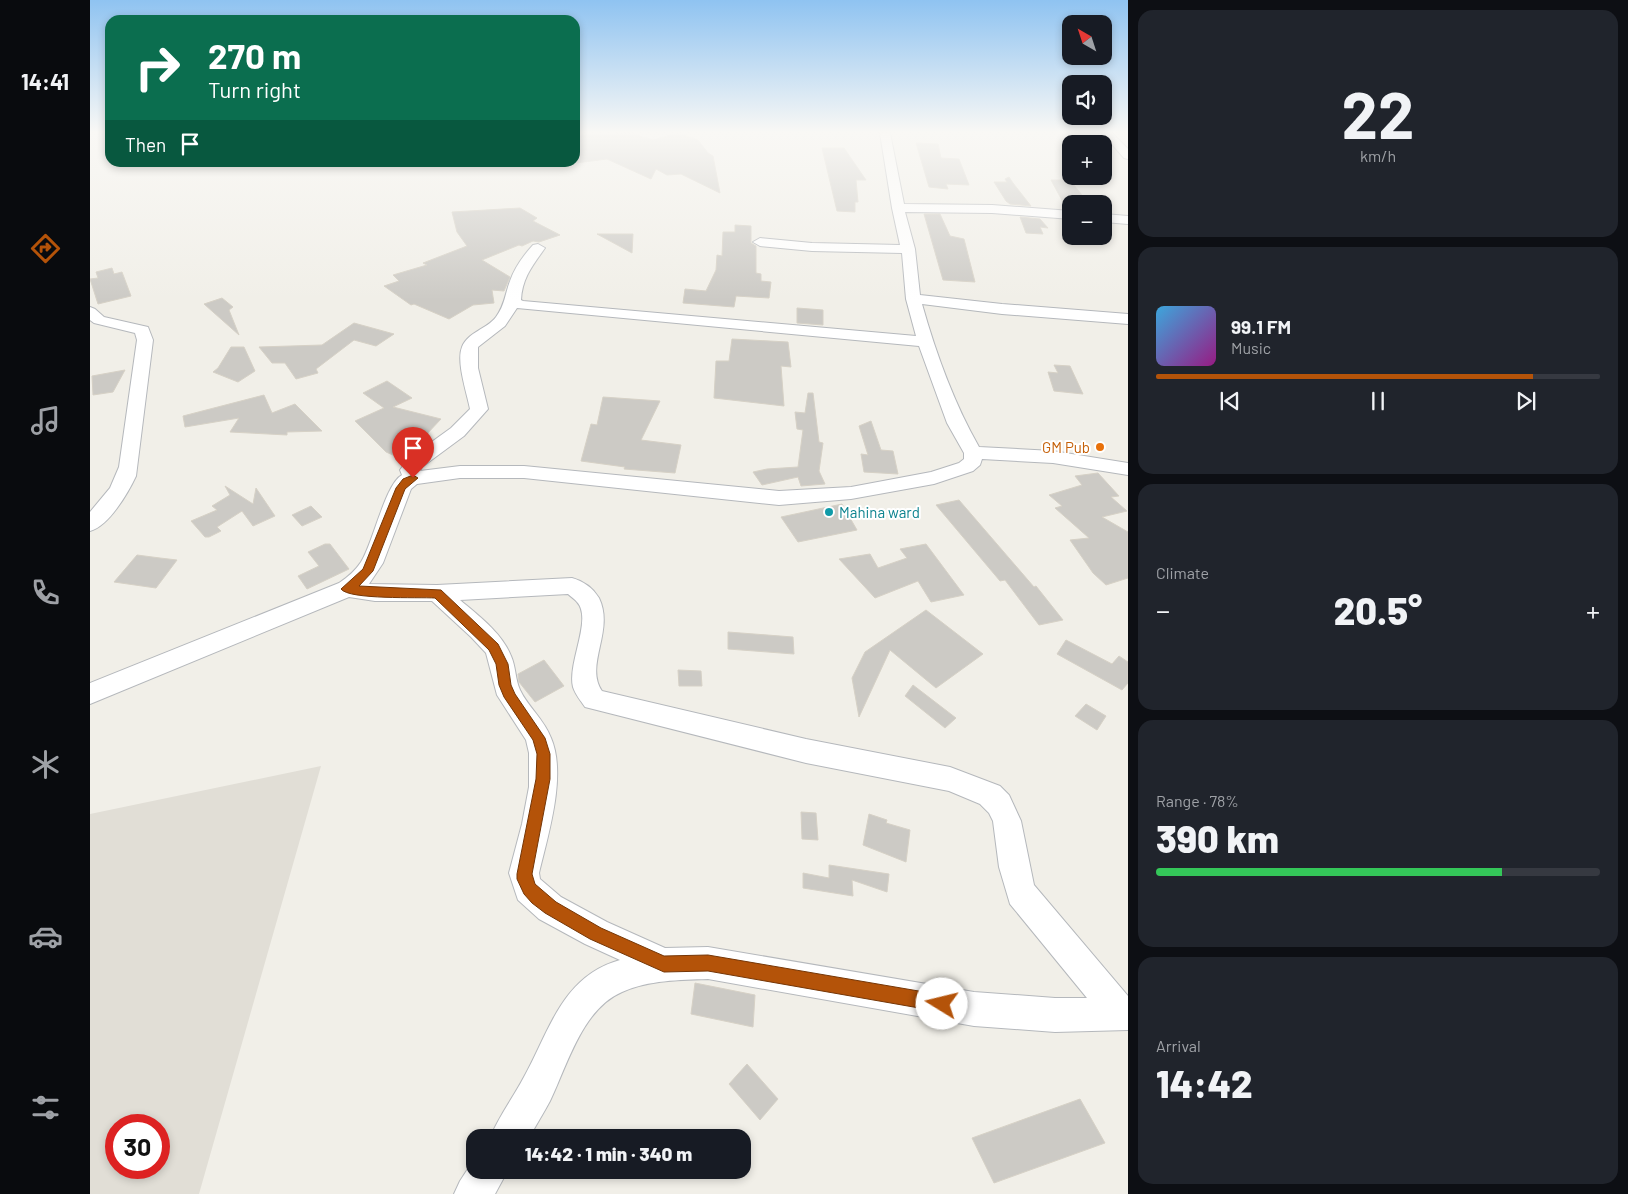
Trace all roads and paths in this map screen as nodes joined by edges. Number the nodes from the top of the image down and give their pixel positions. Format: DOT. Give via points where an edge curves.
graph roads {
  1 [pos="895,189"];
  2 [pos="898,208"];
  3 [pos="1062,214"];
  4 [pos="1112,219"];
  5 [pos="1128,220"];
  6 [pos="760,242"];
  7 [pos="538,248"];
  8 [pos="908,249"];
  9 [pos="913,298"];
  10 [pos="513,302"];
  11 [pos="90,312"];
  12 [pos="1128,319"];
  13 [pos="925,342"];
  14 [pos="973,453"];
  15 [pos="1128,469"];
  16 [pos="413,478"];
  17 [pos="90,524"];
  18 [pos="346,589"];
  19 [pos="437,593"];
  20 [pos="90,694"];
  21 [pos="664,964"];
  22 [pos="1124,1012"];
  23 [pos="513,1129"];
  24 [pos="483,1179"];
  25 [pos="473,1194"];
  1 -- 2 [label="street"];
  2 -- 3 [label="street" via="992,209"];
  2 -- 8 [label="street"];
  4 -- 5 [label="street"];
  6 -- 8 [label="street" via="812,247"];
  7 -- 10 [label="street" via="524,262"];
  8 -- 9 [label="street"];
  9 -- 12 [label="street"];
  9 -- 13 [label="street"];
  10 -- 13 [label="street"];
  10 -- 16 [label="street" via="497,326 470,346 470,365 479,409 459,432 416,463 410,470"];
  11 -- 17 [label="street" via="99,320 142,330 145,340 126,481"];
  13 -- 14 [label="street" via="956,423"];
  14 -- 15 [label="street" via="1053,457"];
  14 -- 16 [label="street" via="966,467 934,478 851,493 779,498 524,472 460,472"];
  16 -- 18 [label="street" via="401,488 367,571"];
  18 -- 19 [label="street" via="375,593"];
  18 -- 20 [label="street"];
  19 -- 21 [label="street" via="494,647 510,697 538,738 544,754 543,779 524,874 529,889 550,908"];
  19 -- 22 [label="street" via="572,586 592,607 594,619 584,684 594,700 806,751 950,779 990,795 1000,804 1007,821 1021,894"];
  21 -- 22 [label="street" via="708,963 974,1009 1055,1015"];
  21 -- 23 [label="street" via="613,978 588,996 565,1028 537,1089"];
  24 -- 25 [label="street"];
}
